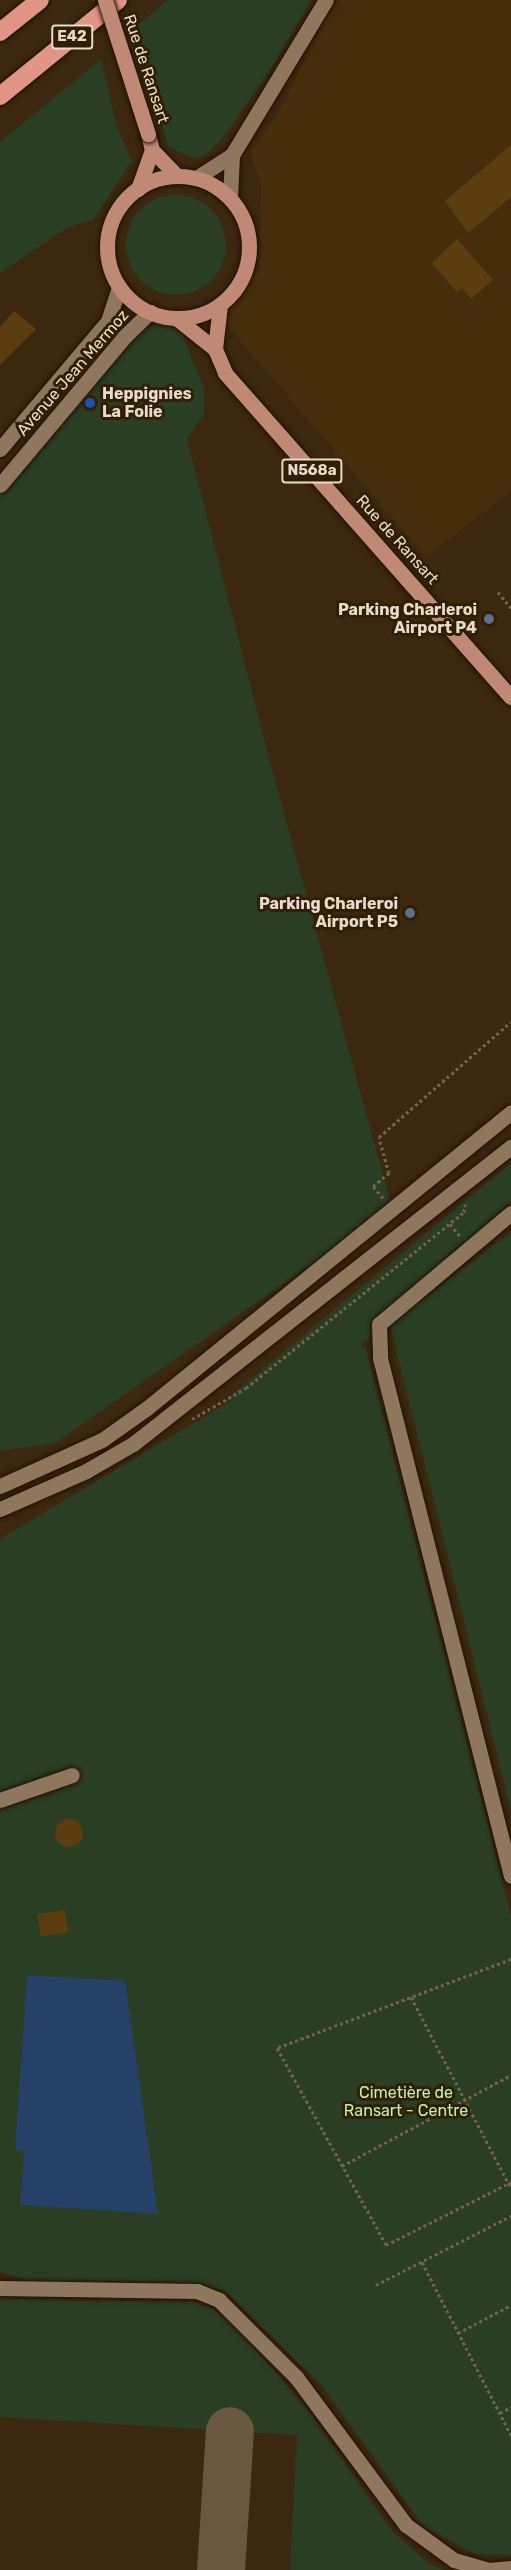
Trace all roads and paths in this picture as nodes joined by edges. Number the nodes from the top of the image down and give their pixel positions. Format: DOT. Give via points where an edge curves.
graph roads {
  1 [pos="40,0"];
  2 [pos="105,0"];
  3 [pos="118,0"];
  4 [pos="326,0"];
  5 [pos="0,32"];
  6 [pos="27,75"];
  7 [pos="0,96"];
  8 [pos="0,103"];
  9 [pos="152,150"];
  10 [pos="232,156"];
  11 [pos="177,176"];
  12 [pos="196,178"];
  13 [pos="138,189"];
  14 [pos="230,198"];
  15 [pos="119,287"];
  16 [pos="220,305"];
  17 [pos="150,312"];
  18 [pos="176,318"];
  19 [pos="215,350"];
  20 [pos="0,449"];
  21 [pos="0,485"];
  22 [pos="498,592"];
  23 [pos="511,608"];
  24 [pos="511,697"];
  25 [pos="511,1022"];
  26 [pos="511,1112"];
  27 [pos="511,1147"];
  28 [pos="392,1208"];
  29 [pos="511,1213"];
  30 [pos="0,1486"];
  31 [pos="0,1509"];
  32 [pos="72,1775"];
  33 [pos="0,1800"];
  34 [pos="508,1861"];
  35 [pos="511,1876"];
  36 [pos="511,1959"];
  37 [pos="411,1997"];
  38 [pos="511,2075"];
  39 [pos="465,2100"];
  40 [pos="342,2166"];
  41 [pos="510,2182"];
  42 [pos="511,2188"];
  43 [pos="511,2216"];
  44 [pos="422,2262"];
  45 [pos="376,2285"];
  46 [pos="0,2288"];
  47 [pos="511,2305"];
  48 [pos="458,2332"];
  49 [pos="511,2407"];
  50 [pos="500,2413"];
  51 [pos="511,2435"];
  52 [pos="511,2568"];
  1 -- 5 [label="highway"];
  2 -- 9 [label="main road, Rue de Ransart, bridge"];
  3 -- 6 [label="highway, E42"];
  4 -- 10 [label="street"];
  6 -- 7 [label="highway, E42"];
  6 -- 8 [label="highway"];
  9 -- 11 [label="main road, Rue de Ransart"];
  9 -- 13 [label="main road, Rue de Ransart"];
  10 -- 12 [label="street"];
  10 -- 14 [label="street"];
  11 -- 12 [label="main road"];
  11 -- 13 [label="main road"];
  12 -- 14 [label="main road"];
  13 -- 15 [label="main road" via="122,204 109,234 110,267"];
  14 -- 16 [label="main road" via="248,234 249,254 234,291"];
  15 -- 17 [label="main road, N568a"];
  15 -- 20 [label="street, Avenue Jean Mermoz" via="108,321"];
  16 -- 18 [label="main road, N568a" via="202,314"];
  16 -- 19 [label="main road"];
  17 -- 18 [label="main road, N568a"];
  17 -- 21 [label="street, Avenue Jean Mermoz" via="125,336"];
  18 -- 19 [label="main road, Rue de Ransart / N568a"];
  19 -- 24 [label="main road, Rue de Ransart / N568a" via="225,373"];
  22 -- 23 [label="path"];
  25 -- 28 [label="path" via="379,1137 389,1173 373,1186"];
  26 -- 28 [label="street"];
  27 -- 31 [label="street" via="133,1444 46,1491"];
  28 -- 30 [label="street" via="147,1408 102,1440"];
  29 -- 34 [label="street" via="379,1324 380,1358"];
  32 -- 33 [label="street"];
  34 -- 35 [label="street"];
  36 -- 37 [label="path"];
  37 -- 39 [label="path"];
  37 -- 40 [label="path" via="277,2048"];
  38 -- 39 [label="path"];
  39 -- 40 [label="path"];
  39 -- 41 [label="path"];
  40 -- 41 [label="path" via="386,2246"];
  41 -- 42 [label="path"];
  43 -- 44 [label="path"];
  44 -- 45 [label="path"];
  44 -- 48 [label="path"];
  46 -- 52 [label="street" via="197,2291 219,2300 296,2377 406,2525 453,2560 489,2570"];
  47 -- 48 [label="path"];
  48 -- 50 [label="path"];
  49 -- 50 [label="path"];
  50 -- 51 [label="path"];
}
